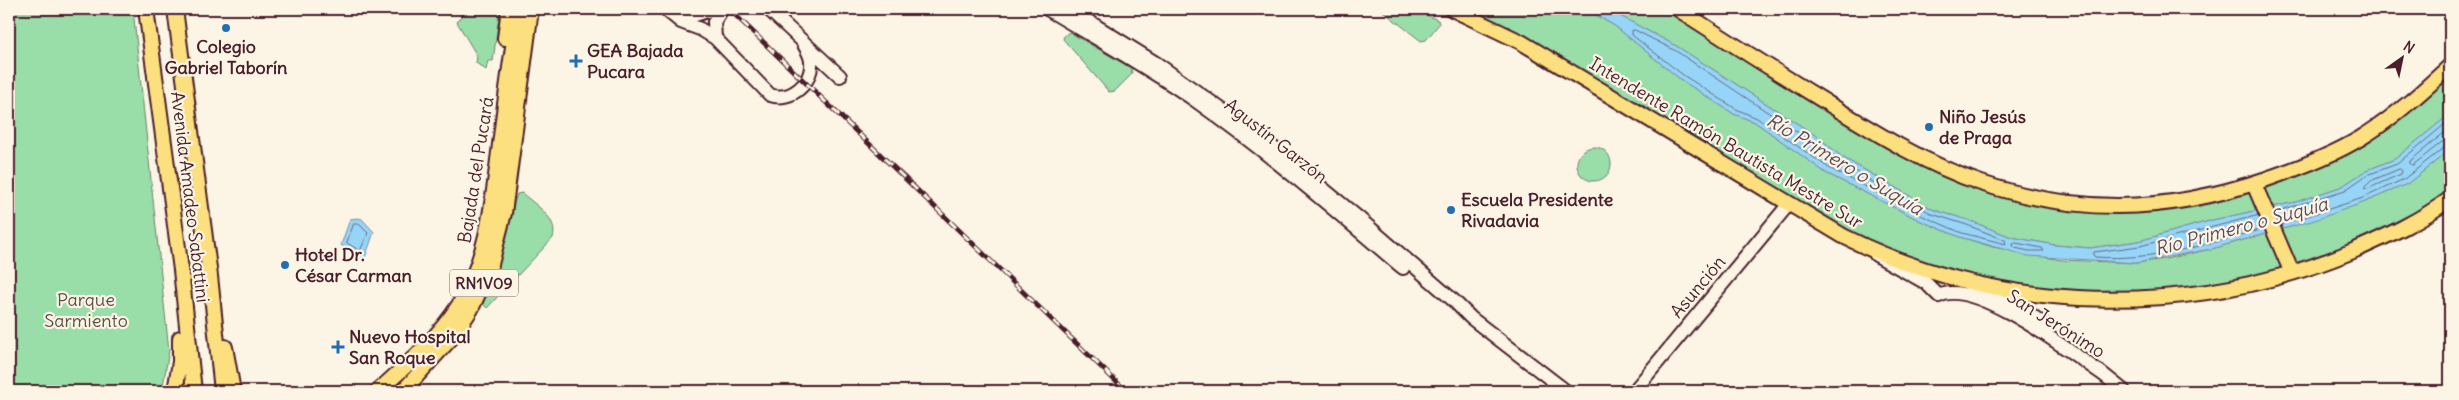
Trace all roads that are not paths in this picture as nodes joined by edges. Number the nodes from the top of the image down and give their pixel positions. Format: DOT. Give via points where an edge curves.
graph roads {
  1 [pos="146,9"];
  2 [pos="175,9"];
  3 [pos="509,9"];
  4 [pos="519,9"];
  5 [pos="531,9"];
  6 [pos="540,9"];
  7 [pos="665,9"];
  8 [pos="680,9"];
  9 [pos="713,9"];
  10 [pos="722,9"];
  11 [pos="768,9"];
  12 [pos="1047,9"];
  13 [pos="1069,9"];
  14 [pos="1452,9"];
  15 [pos="1678,9"];
  16 [pos="777,14"];
  17 [pos="714,38"];
  18 [pos="803,43"];
  19 [pos="2450,66"];
  20 [pos="840,76"];
  21 [pos="513,150"];
  22 [pos="497,168"];
  23 [pos="2254,184"];
  24 [pos="2450,199"];
  25 [pos="1788,204"];
  26 [pos="1859,244"];
  27 [pos="2290,269"];
  28 [pos="181,270"];
  29 [pos="210,276"];
  30 [pos="1955,279"];
  31 [pos="1471,318"];
  32 [pos="2104,375"];
  33 [pos="175,391"];
  34 [pos="194,391"];
  35 [pos="222,391"];
  36 [pos="233,391"];
  37 [pos="378,391"];
  38 [pos="403,391"];
  39 [pos="1566,391"];
  40 [pos="1634,391"];
  41 [pos="2124,391"];
  1 -- 28 [label="main road, Avenida Amadeo Sabattini"];
  2 -- 29 [label="main road, Avenida Amadeo Sabattini"];
  3 -- 22 [label="main road" via="496,112"];
  4 -- 22 [label="main road, Bajada del Pucará / RN1V09"];
  5 -- 21 [label="main road, Bajada del Pucará / RN1V09"];
  6 -- 21 [label="main road"];
  7 -- 17 [label="main road" via="681,22"];
  8 -- 9 [label="main road" via="695,15"];
  10 -- 17 [label="main road" via="714,22"];
  11 -- 16 [label="main road"];
  12 -- 31 [label="main road, Agustín Garzón" via="1196,101 1318,196 1447,305"];
  13 -- 31 [label="main road, Agustín Garzón" via="1156,63 1259,136 1390,245"];
  14 -- 25 [label="main road, Intendente Ramón Bautista Mestre Sur" via="1521,42"];
  15 -- 23 [label="main road" via="1888,140 1980,183 2053,200 2137,207 2196,200"];
  16 -- 18 [label="main road"];
  17 -- 18 [label="main road" via="770,95 787,96 807,81 811,63"];
  18 -- 20 [label="main road"];
  19 -- 23 [label="main road" via="2395,114 2361,138 2321,158"];
  21 -- 38 [label="main road, Bajada del Pucará / RN1V09" via="498,241 485,281 453,336"];
  22 -- 37 [label="main road, Bajada del Pucará / RN1V09" via="487,236 466,292 435,335"];
  23 -- 27 [label="main road"];
  24 -- 27 [label="main road, Intendente Ramón Bautista Mestre Sur" via="2385,237"];
  25 -- 26 [label="main road, Intendente Ramón Bautista Mestre Sur"];
  25 -- 40 [label="main road, Asunción"];
  26 -- 30 [label="main road, Intendente Ramón Bautista Mestre Sur"];
  26 -- 32 [label="main road, San Jerónimo" via="1933,287 1939,296 1955,292 1999,307 2030,324"];
  27 -- 30 [label="main road, Intendente Ramón Bautista Mestre Sur" via="2240,287 2124,299 2047,296"];
  28 -- 33 [label="main road" via="180,362"];
  28 -- 34 [label="main road, Avenida Amadeo Sabattini"];
  29 -- 35 [label="main road, Avenida Amadeo Sabattini"];
  29 -- 36 [label="main road"];
  30 -- 32 [label="main road, San Jerónimo" via="2024,309"];
  31 -- 39 [label="main road, Agustín Garzón"];
  32 -- 41 [label="main road, San Jerónimo"];
}
